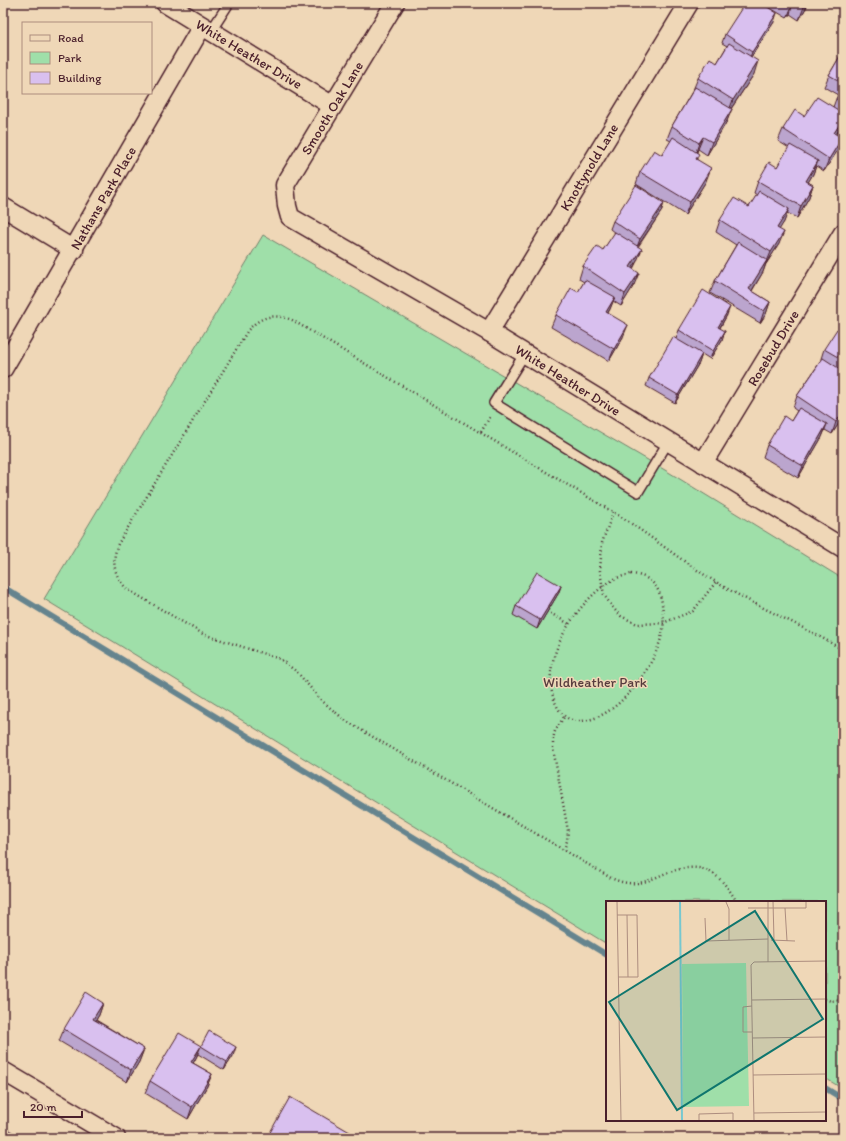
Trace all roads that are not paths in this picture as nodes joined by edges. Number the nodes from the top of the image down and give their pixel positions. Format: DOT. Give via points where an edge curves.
graph roads {
  1 [pos="165,3"];
  2 [pos="229,3"];
  3 [pos="396,3"];
  4 [pos="689,3"];
  5 [pos="207,28"];
  6 [pos="333,106"];
  7 [pos="3,207"];
  8 [pos="290,217"];
  9 [pos="843,233"];
  10 [pos="74,250"];
  11 [pos="489,332"];
  12 [pos="525,353"];
  13 [pos="3,369"];
  14 [pos="668,442"];
  15 [pos="703,463"];
  16 [pos="843,548"];
  17 [pos="3,1071"];
  18 [pos="116,1138"];
  1 -- 5 [label="street, White Heather Drive"];
  2 -- 5 [label="lane"];
  3 -- 6 [label="street, Smooth Oak Lane"];
  4 -- 11 [label="street, Knottynold Lane"];
  5 -- 6 [label="street, White Heather Drive"];
  5 -- 10 [label="street, Nathans Park Place"];
  6 -- 8 [label="street, Smooth Oak Lane" via="285,186"];
  7 -- 10 [label="street"];
  8 -- 11 [label="street, White Heather Drive"];
  9 -- 15 [label="street, Rosebud Drive"];
  10 -- 13 [label="street, Nathans Park Place"];
  11 -- 12 [label="street, White Heather Drive"];
  12 -- 14 [label="street, White Heather Drive"];
  12 -- 14 [label="lane" via="494,403 638,492"];
  14 -- 15 [label="street, White Heather Drive"];
  15 -- 16 [label="street, White Heather Drive"];
  17 -- 18 [label="street"];
}
